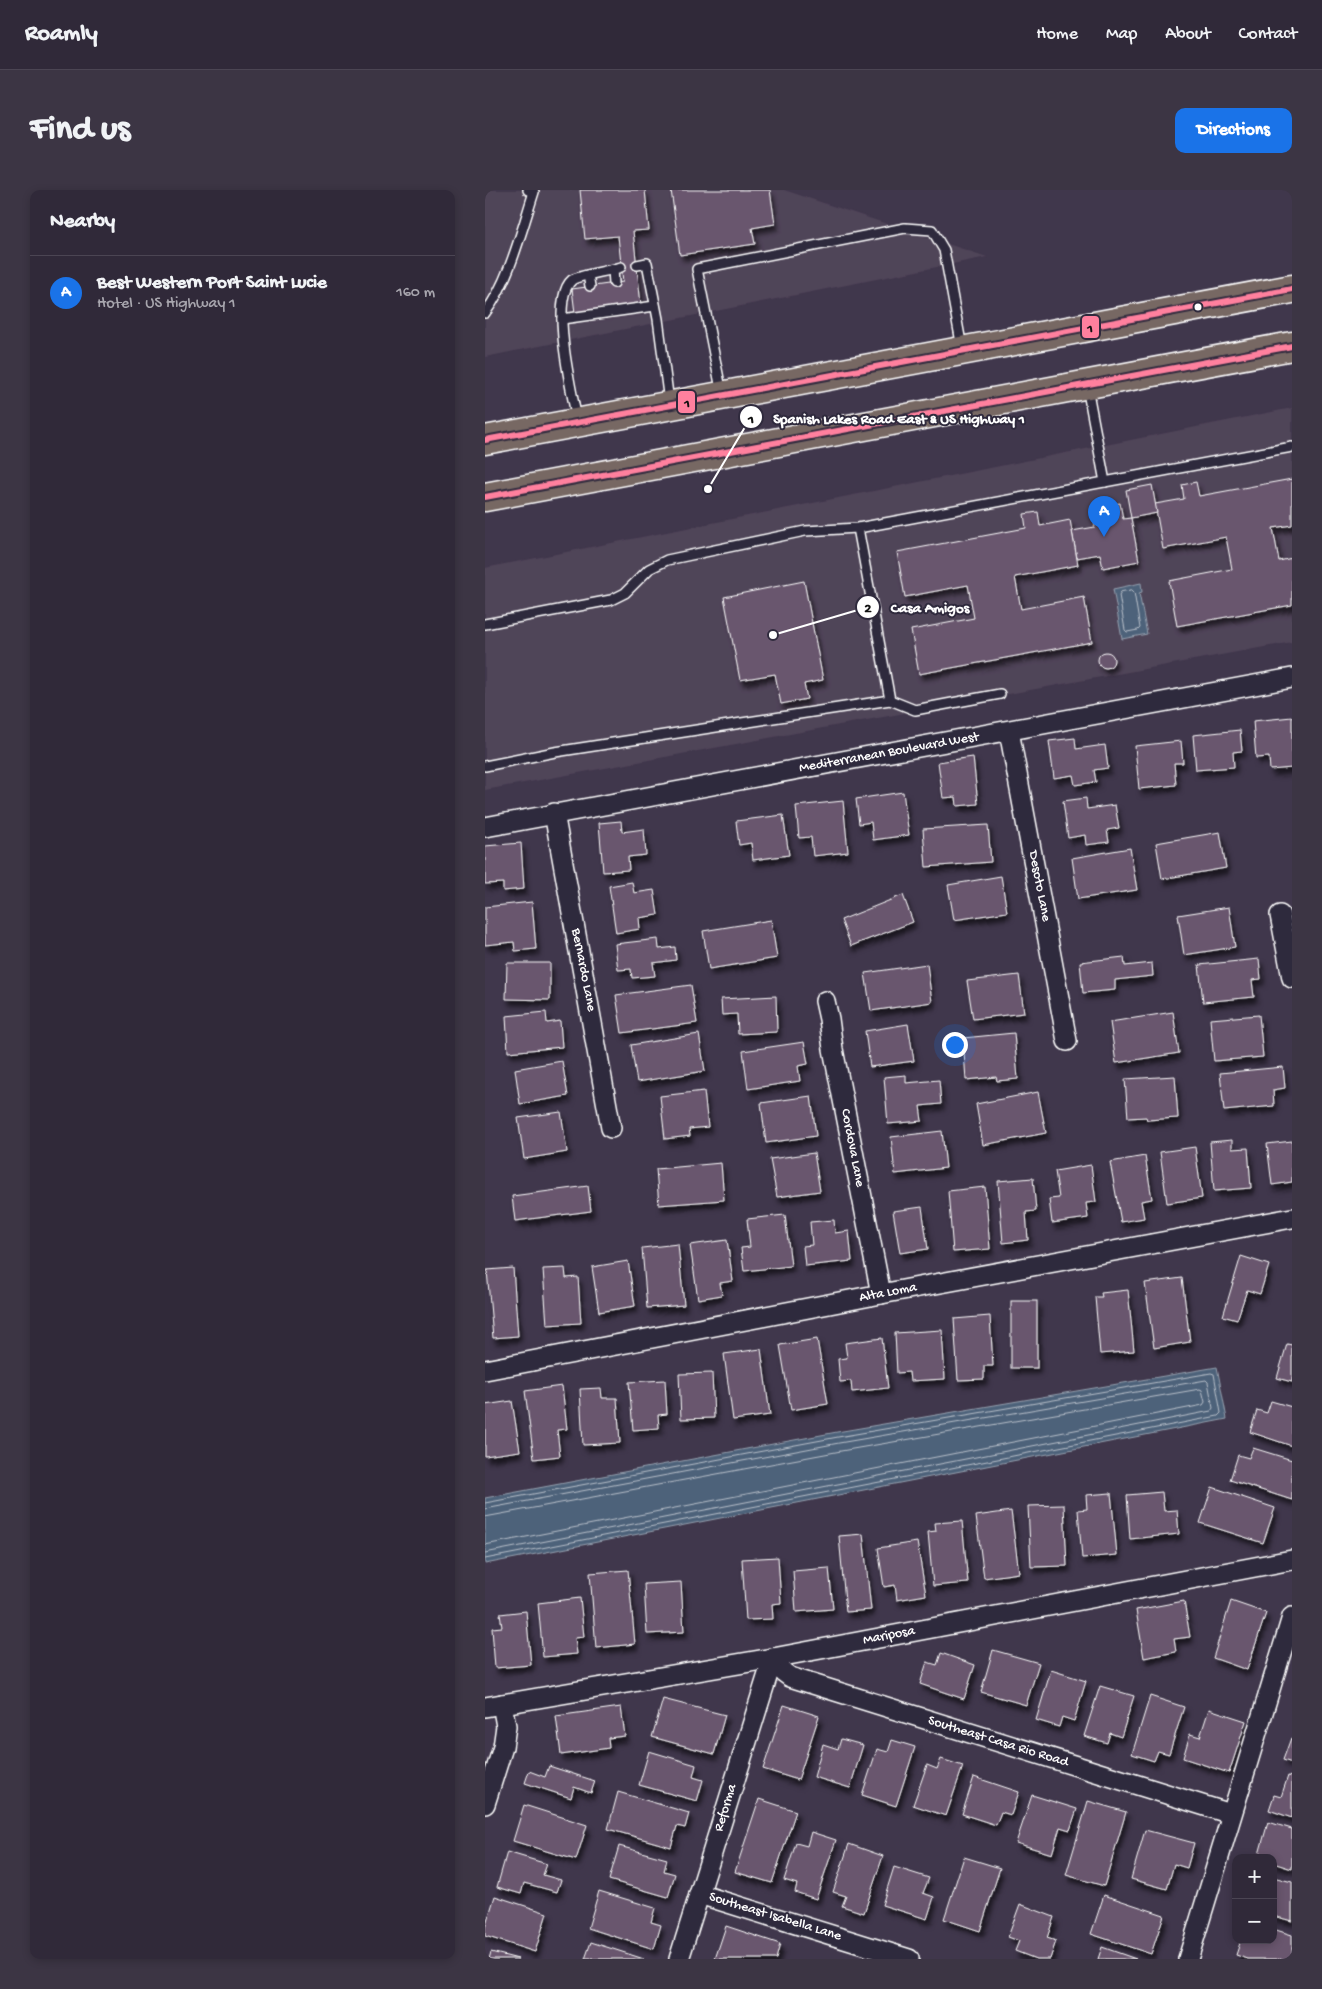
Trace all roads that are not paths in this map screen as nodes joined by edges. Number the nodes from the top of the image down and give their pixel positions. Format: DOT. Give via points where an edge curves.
graph roads {
  1 [pos="528,190"];
  2 [pos="637,265"];
  3 [pos="588,275"];
  4 [pos="614,284"];
  5 [pos="590,286"];
  6 [pos="1292,289"];
  7 [pos="655,306"];
  8 [pos="485,313"];
  9 [pos="562,319"];
  10 [pos="1292,346"];
  11 [pos="963,351"];
  12 [pos="1087,384"];
  13 [pos="723,395"];
  14 [pos="670,405"];
  15 [pos="577,422"];
  16 [pos="491,442"];
  17 [pos="1292,447"];
  18 [pos="1105,482"];
  19 [pos="485,497"];
  20 [pos="858,528"];
  21 [pos="485,624"];
  22 [pos="1292,678"];
  23 [pos="1000,694"];
  24 [pos="890,700"];
  25 [pos="1009,731"];
  26 [pos="485,766"];
  27 [pos="554,813"];
  28 [pos="485,826"];
  29 [pos="1280,916"];
  30 [pos="1292,978"];
  31 [pos="825,1001"];
  32 [pos="1067,1041"];
  33 [pos="611,1128"];
  34 [pos="1292,1218"];
  35 [pos="881,1294"];
  36 [pos="485,1370"];
  37 [pos="1292,1560"];
  38 [pos="1292,1617"];
  39 [pos="773,1658"];
  40 [pos="493,1705"];
  41 [pos="485,1804"];
  42 [pos="1231,1814"];
  43 [pos="699,1894"];
  44 [pos="679,1959"];
  45 [pos="909,1959"];
  46 [pos="1188,1959"];
  1 -- 8 [label="lane" via="534,192 519,236 500,288"];
  2 -- 7 [label="lane" via="647,263"];
  3 -- 4 [label="lane" via="617,269"];
  3 -- 5 [label="lane"];
  3 -- 9 [label="lane" via="573,279 564,290"];
  6 -- 11 [label="main road"];
  7 -- 9 [label="lane"];
  7 -- 14 [label="lane"];
  9 -- 15 [label="lane" via="562,339"];
  10 -- 12 [label="main road"];
  11 -- 13 [label="main road"];
  11 -- 13 [label="lane" via="944,250 932,230 905,228 697,269"];
  12 -- 18 [label="lane"];
  12 -- 19 [label="main road"];
  13 -- 14 [label="main road"];
  14 -- 15 [label="main road"];
  15 -- 16 [label="main road"];
  17 -- 18 [label="lane"];
  18 -- 20 [label="lane"];
  20 -- 21 [label="lane" via="805,531 667,560 649,569 625,593 611,600"];
  20 -- 24 [label="lane"];
  22 -- 25 [label="street, Mediterranean Boulevard West"];
  23 -- 24 [label="lane" via="915,710"];
  24 -- 26 [label="lane" via="555,752"];
  25 -- 27 [label="street, Mediterranean Boulevard West"];
  25 -- 32 [label="street, Desoto Lane"];
  27 -- 28 [label="street, Mediterranean Boulevard West"];
  27 -- 33 [label="street, Bernardo Lane"];
  29 -- 30 [label="street"];
  31 -- 35 [label="street, Cordova Lane"];
  34 -- 35 [label="street, Alta Loma"];
  35 -- 36 [label="street, Alta Loma"];
  37 -- 39 [label="street, Mariposa"];
  38 -- 42 [label="street"];
  39 -- 40 [label="street, Mariposa"];
  39 -- 42 [label="street, Southeast Casa Rio Road" via="790,1678"];
  39 -- 43 [label="street, Reforma"];
  40 -- 41 [label="street" via="506,1726 503,1747"];
  42 -- 46 [label="street"];
  43 -- 44 [label="street, Reforma"];
  43 -- 45 [label="street, Southeast Isabella Lane"];
}
